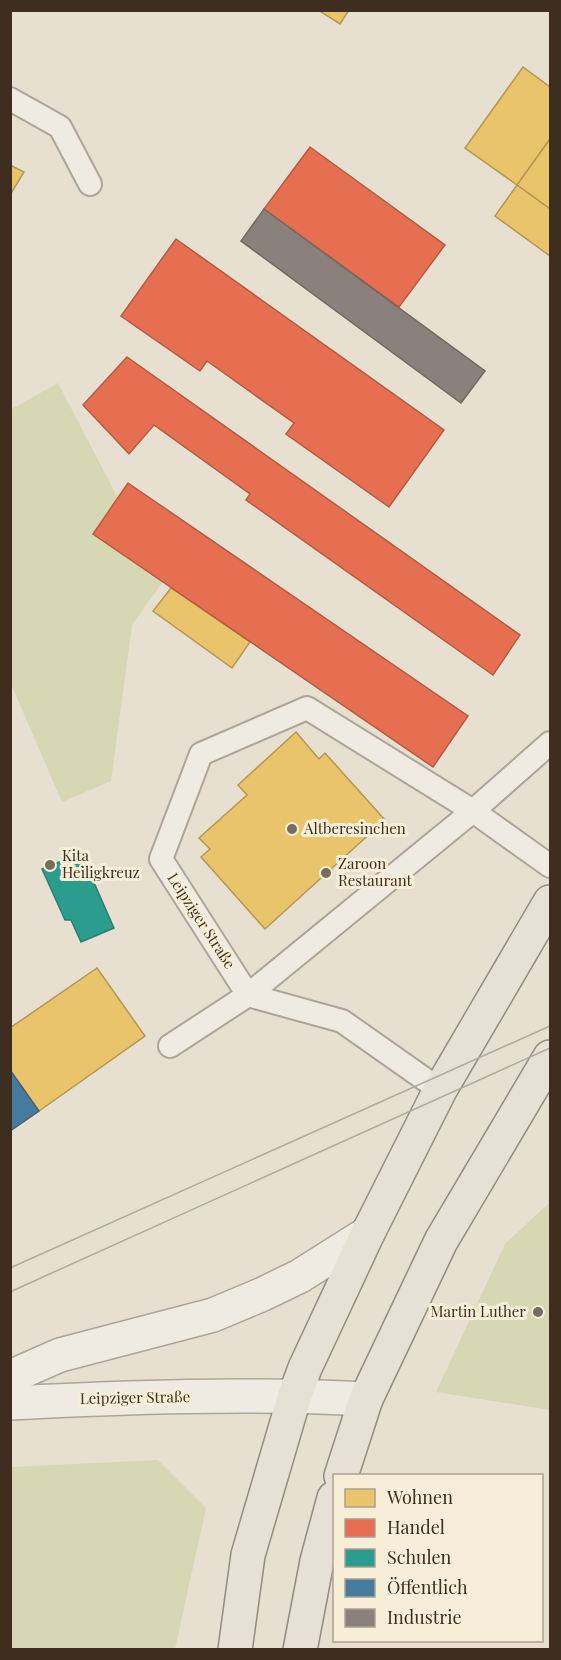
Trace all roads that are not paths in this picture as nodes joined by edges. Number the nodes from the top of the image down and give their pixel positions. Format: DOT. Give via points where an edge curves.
graph roads {
  1 [pos="10,99"];
  2 [pos="90,184"];
  3 [pos="550,743"];
  4 [pos="473,812"];
  5 [pos="550,866"];
  6 [pos="550,902"];
  7 [pos="249,995"];
  8 [pos="170,1046"];
  9 [pos="550,1057"];
  10 [pos="440,1090"];
  11 [pos="368,1233"];
  12 [pos="10,1377"];
  13 [pos="295,1395"];
  14 [pos="366,1399"];
  15 [pos="10,1403"];
  16 [pos="342,1474"];
  17 [pos="333,1502"];
  18 [pos="236,1650"];
  19 [pos="300,1650"];
  1 -- 2 [label="lane" via="60,128"];
  3 -- 4 [label="lane"];
  4 -- 5 [label="lane, Leipziger Straße"];
  4 -- 7 [label="lane"];
  4 -- 7 [label="lane, Leipziger Straße" via="307,708 201,754 161,859"];
  6 -- 10 [label="main road"];
  7 -- 8 [label="lane"];
  7 -- 10 [label="lane" via="342,1021"];
  9 -- 14 [label="main road" via="441,1240"];
  10 -- 11 [label="main road"];
  11 -- 12 [label="street" via="300,1276 213,1316 60,1355"];
  11 -- 13 [label="main road"];
  13 -- 14 [label="street, Leipziger Straße"];
  13 -- 15 [label="street, Leipziger Straße"];
  13 -- 18 [label="main road" via="249,1555"];
  14 -- 16 [label="main road"];
  17 -- 19 [label="main road"];
}
